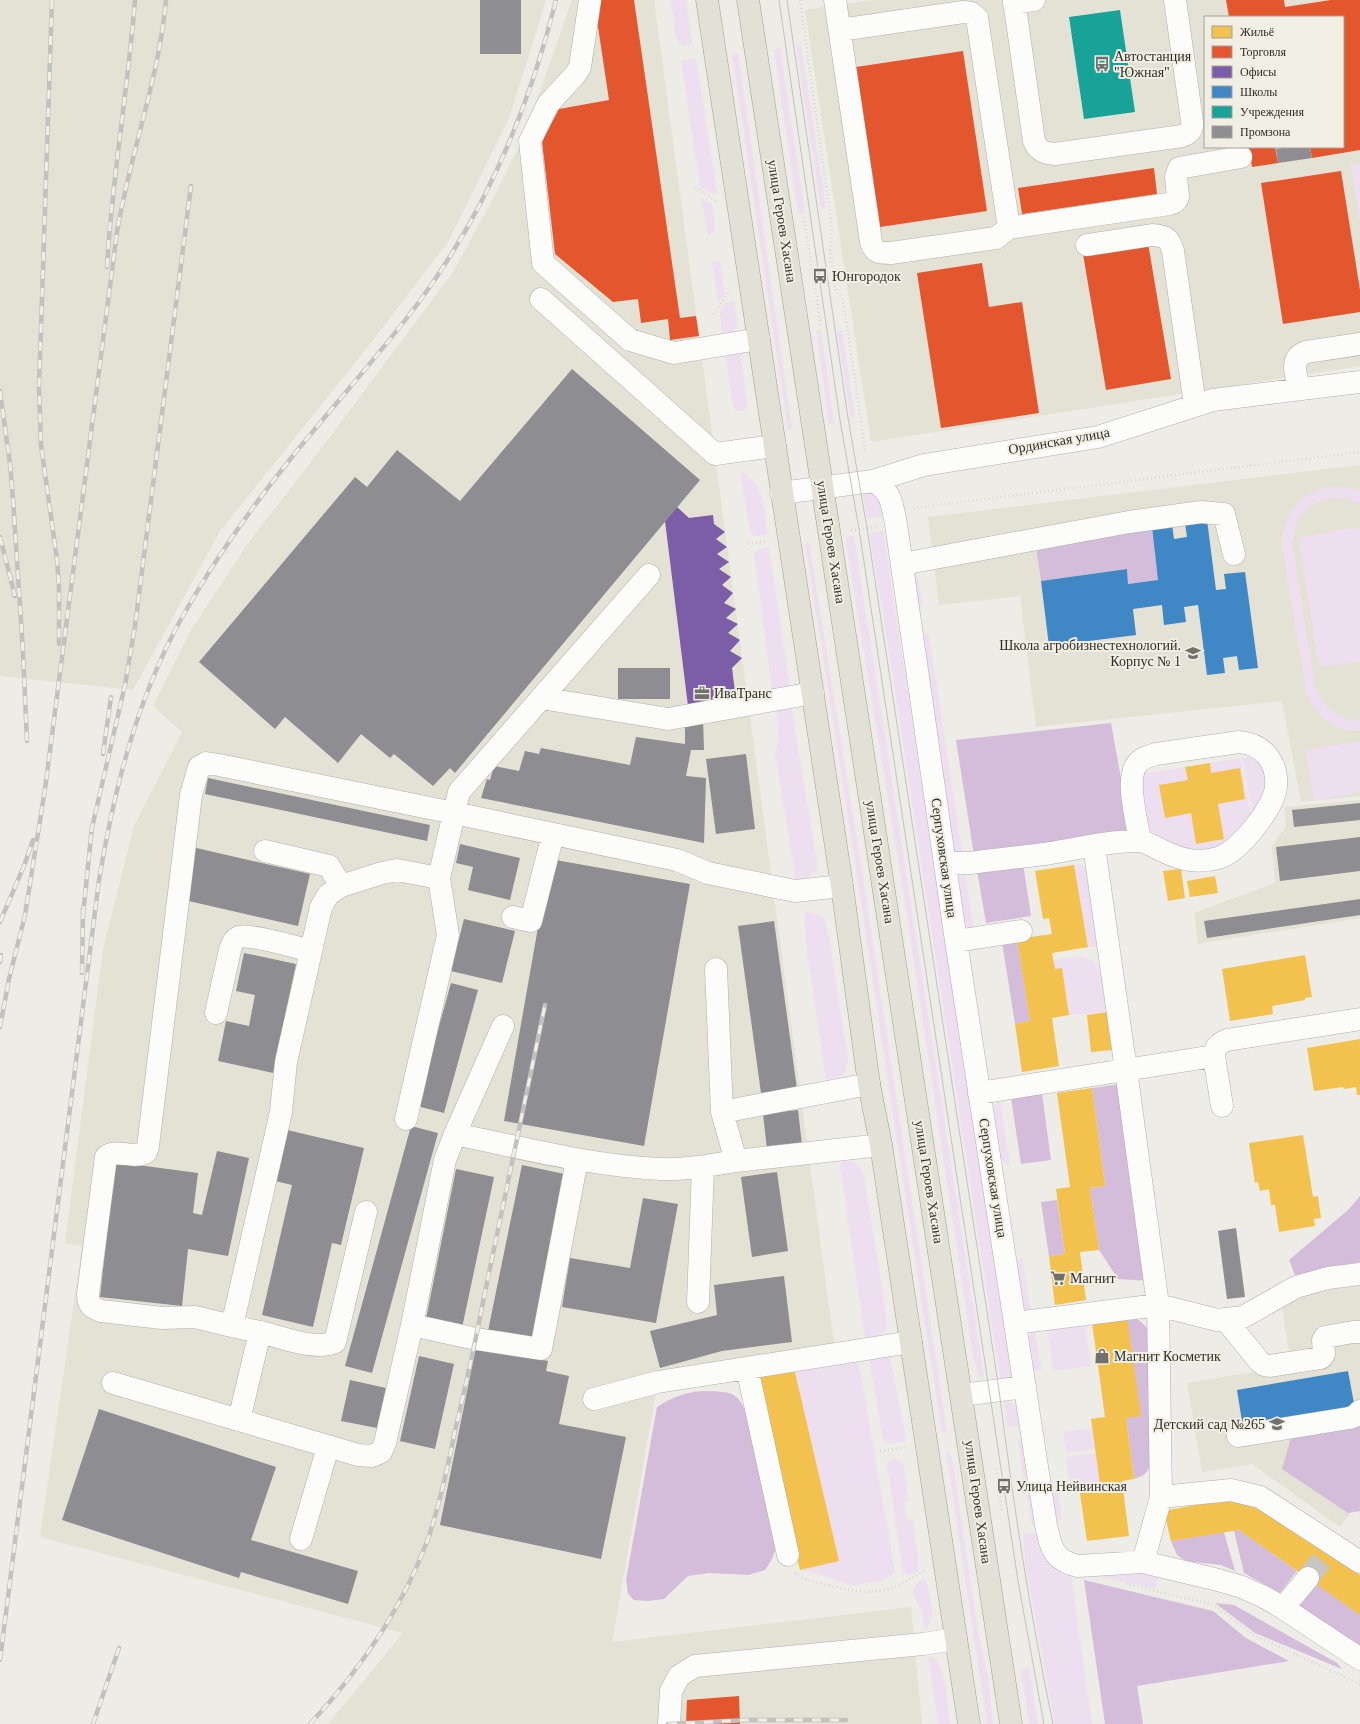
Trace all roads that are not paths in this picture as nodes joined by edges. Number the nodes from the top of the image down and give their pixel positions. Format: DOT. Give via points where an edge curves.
graph roads {
  1 [pos="590,0"];
  2 [pos="707,0"];
  3 [pos="748,0"];
  4 [pos="835,0"];
  5 [pos="1175,0"];
  6 [pos="1020,1"];
  7 [pos="953,7"];
  8 [pos="840,30"];
  9 [pos="1241,157"];
  10 [pos="1009,228"];
  11 [pos="1087,245"];
  12 [pos="541,300"];
  13 [pos="759,339"];
  14 [pos="1360,344"];
  15 [pos="1360,382"];
  16 [pos="1299,389"];
  17 [pos="1195,405"];
  18 [pos="774,446"];
  19 [pos="873,481"];
  20 [pos="822,488"];
  21 [pos="781,493"];
  22 [pos="1234,554"];
  23 [pos="902,564"];
  24 [pos="649,575"];
  25 [pos="813,693"];
  26 [pos="541,698"];
  27 [pos="454,813"];
  28 [pos="553,834"];
  29 [pos="1140,840"];
  30 [pos="1094,846"];
  31 [pos="265,851"];
  32 [pos="945,863"];
  33 [pos="439,878"];
  34 [pos="341,886"];
  35 [pos="842,886"];
  36 [pos="513,917"];
  37 [pos="1021,931"];
  38 [pos="956,941"];
  39 [pos="311,951"];
  40 [pos="716,969"];
  41 [pos="216,1013"];
  42 [pos="1360,1019"];
  43 [pos="503,1026"];
  44 [pos="1214,1056"];
  45 [pos="1126,1070"];
  46 [pos="869,1084"];
  47 [pos="979,1093"];
  48 [pos="1222,1106"];
  49 [pos="722,1112"];
  50 [pos="406,1119"];
  51 [pos="455,1134"];
  52 [pos="881,1145"];
  53 [pos="578,1160"];
  54 [pos="736,1161"];
  55 [pos="704,1167"];
  56 [pos="366,1212"];
  57 [pos="1360,1274"];
  58 [pos="698,1302"];
  59 [pos="1158,1304"];
  60 [pos="1225,1319"];
  61 [pos="1015,1323"];
  62 [pos="412,1325"];
  63 [pos="232,1326"];
  64 [pos="260,1332"];
  65 [pos="1360,1332"];
  66 [pos="911,1342"];
  67 [pos="748,1368"];
  68 [pos="113,1383"];
  69 [pos="1025,1387"];
  70 [pos="962,1395"];
  71 [pos="594,1399"];
  72 [pos="1360,1411"];
  73 [pos="239,1420"];
  74 [pos="1238,1436"];
  75 [pos="328,1447"];
  76 [pos="1161,1497"];
  77 [pos="301,1539"];
  78 [pos="788,1556"];
  79 [pos="1143,1562"];
  80 [pos="1360,1562"];
  81 [pos="1308,1578"];
  82 [pos="1284,1608"];
  83 [pos="956,1639"];
  84 [pos="1360,1659"];
  85 [pos="669,1724"];
  86 [pos="969,1724"];
  87 [pos="1011,1724"];
  1 -- 13 [label="street" via="580,67 548,104 530,142 543,263 630,340 674,353"];
  2 -- 13 [label="main road"];
  3 -- 20 [label="main road, улица Героев Хасана"];
  4 -- 8 [label="street"];
  5 -- 6 [label="street" via="1193,128 1182,136 1055,154 1046,154 1038,149 1034,142"];
  7 -- 8 [label="street"];
  7 -- 10 [label="street" via="971,13 977,18"];
  8 -- 10 [label="street" via="873,249 880,254 891,254 996,238"];
  9 -- 10 [label="street" via="1179,168 1176,177 1178,197 1175,202"];
  11 -- 17 [label="street" via="1152,235 1163,236 1170,242"];
  12 -- 18 [label="street" via="715,454"];
  13 -- 18 [label="main road"];
  14 -- 16 [label="street" via="1299,354 1295,365"];
  15 -- 16 [label="street, Ординская улица"];
  16 -- 17 [label="street, Ординская улица" via="1212,400"];
  17 -- 19 [label="street, Ординская улица" via="1098,437 924,464"];
  18 -- 21 [label="main road"];
  19 -- 20 [label="street, Ординская улица"];
  19 -- 23 [label="street, Серпуховская улица" via="884,486 890,499"];
  20 -- 21 [label="street, Ординская улица"];
  20 -- 70 [label="main road, улица Героев Хасана"];
  21 -- 25 [label="main road"];
  22 -- 23 [label="street" via="1224,514 1201,512 1129,522"];
  23 -- 32 [label="street, Серпуховская улица"];
  24 -- 26 [label="street"];
  25 -- 26 [label="street" via="668,719"];
  25 -- 35 [label="main road"];
  26 -- 27 [label="street" via="459,792"];
  27 -- 28 [label="street"];
  27 -- 33 [label="street"];
  27 -- 63 [label="street" via="206,763 200,767 196,775 190,803 148,1146 142,1155 109,1154 106,1157 88,1303 92,1308 101,1311 162,1318 195,1317"];
  28 -- 35 [label="street" via="677,860 708,873 795,891"];
  28 -- 36 [label="street" via="531,921"];
  29 -- 29 [label="street" via="1177,858 1205,861 1227,855 1240,844 1274,795 1275,770 1269,756 1258,746 1239,742 1156,754 1137,763 1132,777"];
  29 -- 30 [label="street"];
  30 -- 32 [label="street" via="977,862"];
  30 -- 45 [label="street"];
  31 -- 34 [label="street" via="329,866"];
  32 -- 38 [label="street, Серпуховская улица"];
  33 -- 34 [label="street" via="397,870"];
  33 -- 50 [label="street" via="448,935"];
  34 -- 39 [label="street" via="328,895 321,907"];
  35 -- 46 [label="main road"];
  37 -- 38 [label="street"];
  38 -- 47 [label="street, Серпуховская улица"];
  39 -- 41 [label="street" via="240,936 233,941 230,950"];
  39 -- 63 [label="street" via="286,1062 281,1112"];
  40 -- 49 [label="street"];
  42 -- 44 [label="street" via="1227,1040 1219,1043 1214,1049"];
  43 -- 51 [label="street"];
  44 -- 45 [label="street"];
  44 -- 48 [label="street"];
  45 -- 47 [label="street"];
  45 -- 59 [label="street"];
  46 -- 49 [label="street"];
  46 -- 52 [label="main road"];
  47 -- 61 [label="street, Серпуховская улица"];
  49 -- 54 [label="street"];
  51 -- 53 [label="street"];
  51 -- 62 [label="street" via="445,1160"];
  52 -- 54 [label="street"];
  52 -- 66 [label="main road"];
  53 -- 55 [label="street" via="661,1169"];
  53 -- 62 [label="street" via="541,1349 476,1339"];
  54 -- 55 [label="street"];
  55 -- 58 [label="street"];
  56 -- 64 [label="street" via="335,1342 316,1345"];
  57 -- 60 [label="street" via="1328,1278 1296,1287 1243,1317"];
  59 -- 60 [label="street" via="1217,1320"];
  59 -- 61 [label="street"];
  59 -- 76 [label="street"];
  60 -- 65 [label="street" via="1260,1361 1270,1366 1321,1358 1324,1354 1325,1337"];
  61 -- 69 [label="street, Серпуховская улица"];
  62 -- 75 [label="street" via="381,1452 372,1456 358,1456"];
  63 -- 64 [label="street"];
  64 -- 73 [label="street"];
  66 -- 67 [label="street"];
  66 -- 83 [label="main road"];
  67 -- 71 [label="street" via="658,1382"];
  67 -- 78 [label="street"];
  68 -- 73 [label="street"];
  69 -- 70 [label="street"];
  69 -- 79 [label="street, Серпуховская улица" via="1046,1525 1054,1552 1062,1561 1078,1566"];
  70 -- 87 [label="main road, улица Героев Хасана"];
  72 -- 74 [label="street" via="1354,1416"];
  73 -- 75 [label="street"];
  75 -- 77 [label="street"];
  76 -- 79 [label="street"];
  76 -- 80 [label="street" via="1231,1490 1260,1497 1330,1548"];
  79 -- 82 [label="street, Серпуховская улица" via="1230,1584"];
  81 -- 82 [label="street"];
  82 -- 84 [label="street, Серпуховская улица"];
  83 -- 85 [label="street" via="695,1666 678,1676 671,1691"];
  83 -- 86 [label="main road"];
}
